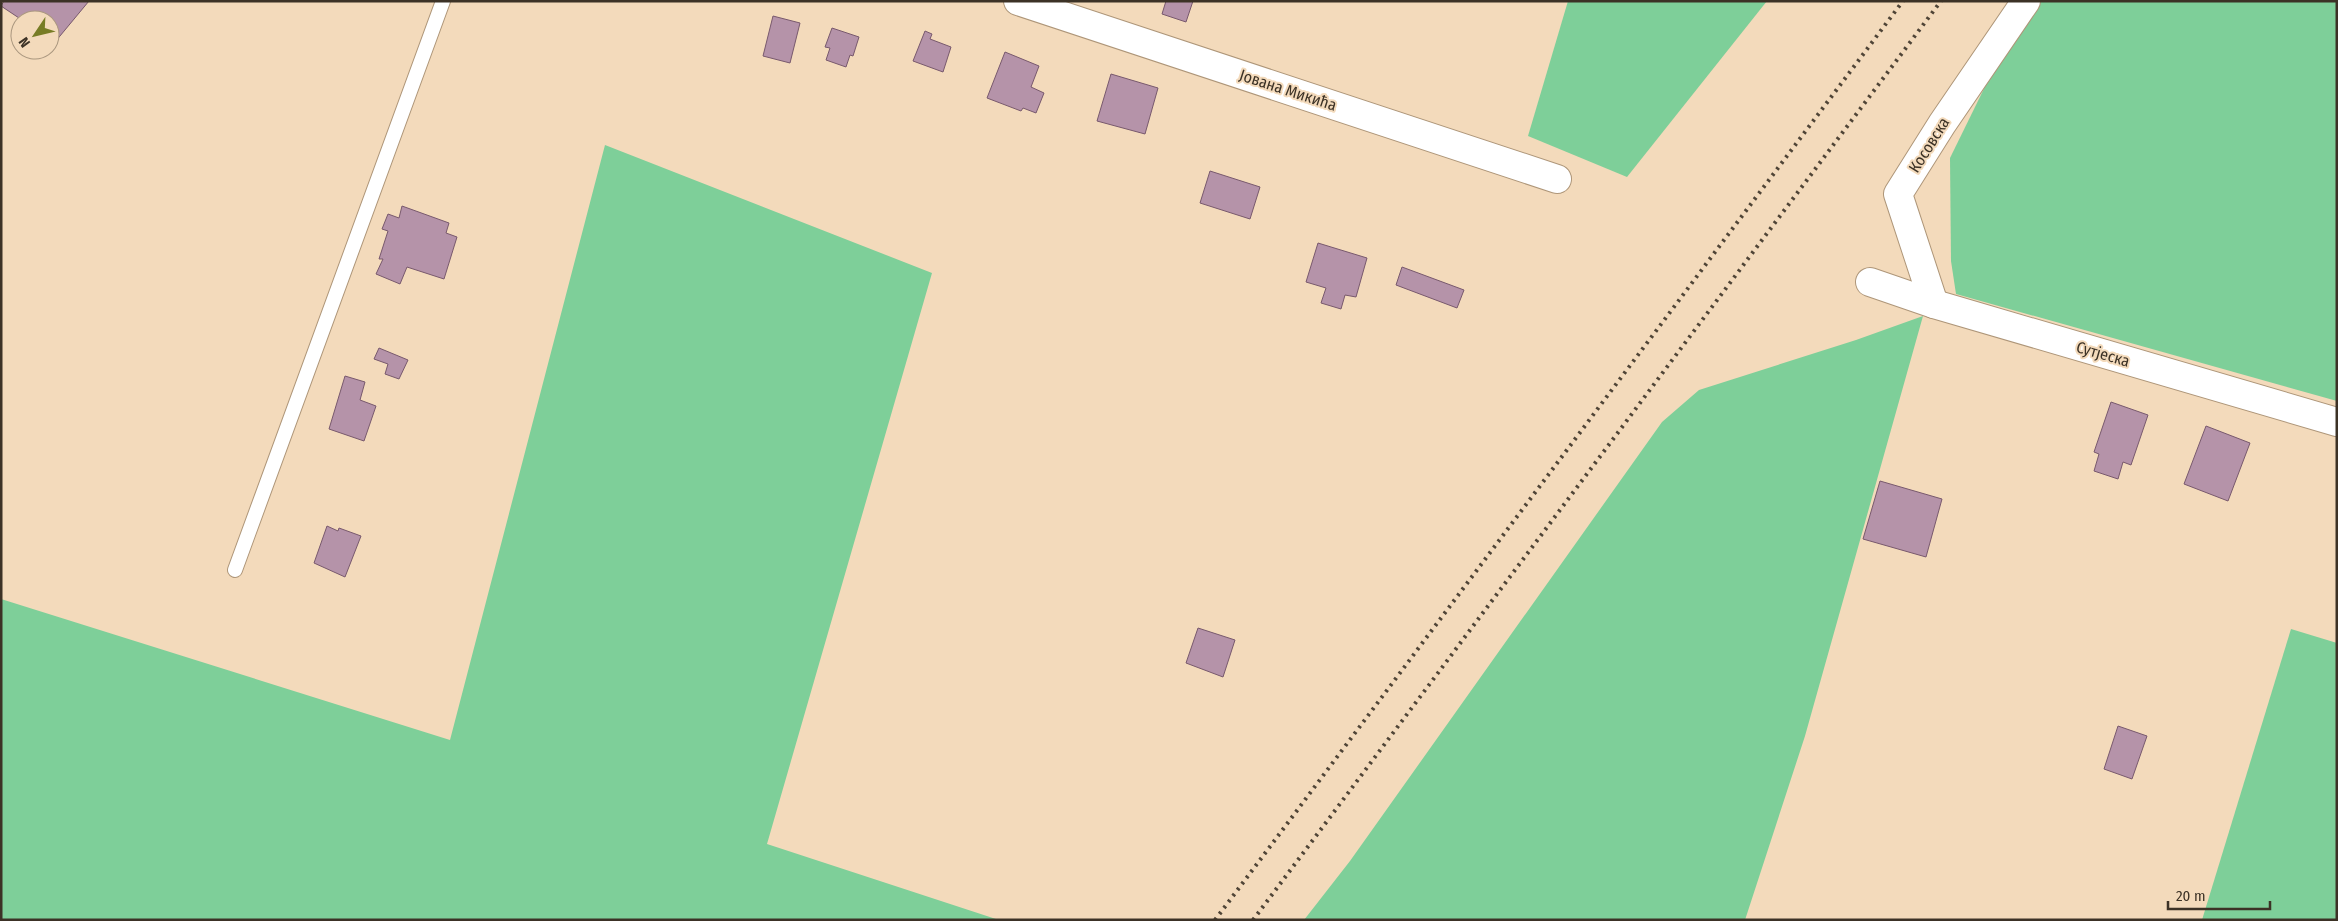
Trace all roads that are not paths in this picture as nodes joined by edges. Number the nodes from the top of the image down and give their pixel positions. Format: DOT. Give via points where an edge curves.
graph roads {
  1 [pos="443,1"];
  2 [pos="1018,1"];
  3 [pos="2026,1"];
  4 [pos="1557,179"];
  5 [pos="1870,282"];
  6 [pos="1934,304"];
  7 [pos="2337,422"];
  8 [pos="235,570"];
  1 -- 8 [label="lane"];
  2 -- 4 [label="street, Јована Микића"];
  3 -- 6 [label="street, Косовска" via="1898,194"];
  5 -- 6 [label="street, Сутјеска"];
  6 -- 7 [label="street, Сутјеска"];
}
